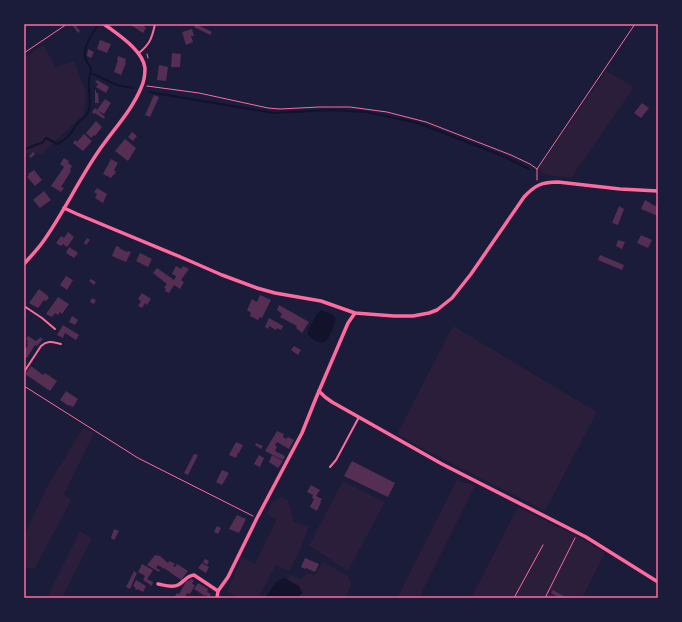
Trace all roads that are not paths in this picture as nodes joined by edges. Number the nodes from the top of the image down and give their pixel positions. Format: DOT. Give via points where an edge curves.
graph roads {
  1 [pos="105,24"];
  2 [pos="156,24"];
  3 [pos="139,53"];
  4 [pos="658,191"];
  5 [pos="64,208"];
  6 [pos="24,264"];
  7 [pos="24,306"];
  8 [pos="355,313"];
  9 [pos="55,329"];
  10 [pos="61,344"];
  11 [pos="24,372"];
  12 [pos="319,390"];
  13 [pos="359,417"];
  14 [pos="330,467"];
  15 [pos="658,582"];
  16 [pos="158,584"];
  17 [pos="218,591"];
  18 [pos="217,598"];
  1 -- 3 [label="street"];
  2 -- 3 [label="lane" via="152,38"];
  3 -- 5 [label="street" via="145,66 141,88 98,151"];
  4 -- 8 [label="street" via="558,182 539,185 524,197 471,274 452,298 437,310 413,316"];
  5 -- 6 [label="street" via="41,244"];
  5 -- 8 [label="street" via="256,288 321,301"];
  7 -- 9 [label="lane"];
  8 -- 12 [label="street" via="348,323"];
  10 -- 11 [label="lane" via="48,341 44,343"];
  12 -- 13 [label="street" via="325,397"];
  12 -- 17 [label="street" via="302,433 228,577"];
  13 -- 14 [label="lane"];
  13 -- 15 [label="street" via="442,464 586,537"];
  16 -- 17 [label="street" via="177,585 194,575"];
  17 -- 18 [label="street"];
}
